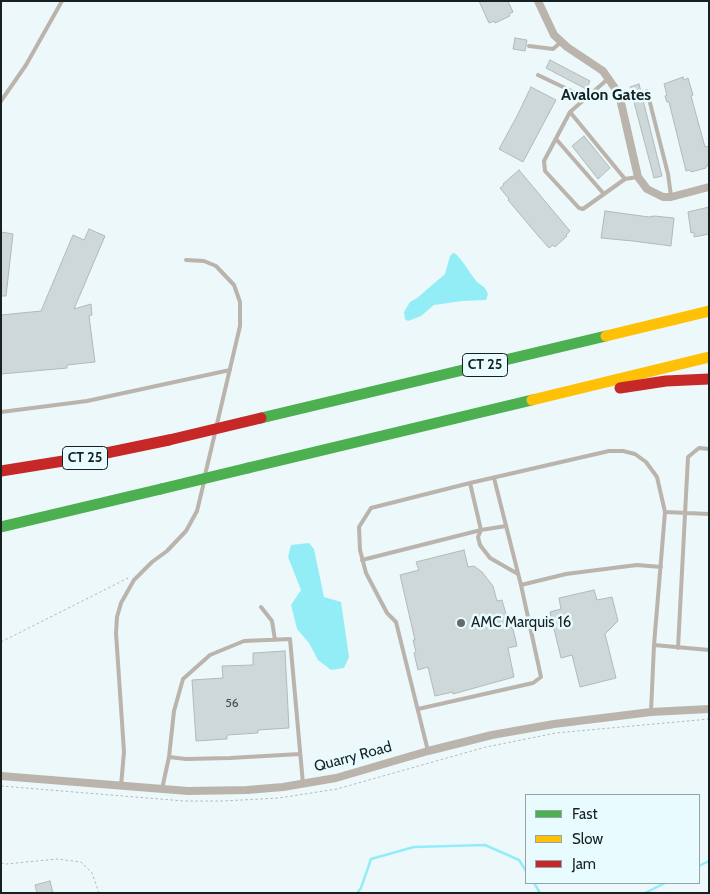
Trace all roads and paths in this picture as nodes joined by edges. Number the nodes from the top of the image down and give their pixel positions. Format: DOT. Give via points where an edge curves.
graph roads {
  1 [pos="62,1"];
  2 [pos="538,1"];
  3 [pos="561,42"];
  4 [pos="528,46"];
  5 [pos="538,75"];
  6 [pos="609,78"];
  7 [pos="647,92"];
  8 [pos="586,98"];
  9 [pos="1,101"];
  10 [pos="570,112"];
  11 [pos="556,140"];
  12 [pos="638,177"];
  13 [pos="625,179"];
  14 [pos="709,187"];
  15 [pos="604,194"];
  16 [pos="671,198"];
  17 [pos="186,260"];
  18 [pos="709,311"];
  19 [pos="709,357"];
  20 [pos="230,370"];
  21 [pos="709,379"];
  22 [pos="519,403"];
  23 [pos="1,412"];
  24 [pos="709,448"];
  25 [pos="1,471"];
  26 [pos="494,478"];
  27 [pos="470,483"];
  28 [pos="665,512"];
  29 [pos="686,513"];
  30 [pos="709,514"];
  31 [pos="506,526"];
  32 [pos="1,527"];
  33 [pos="481,530"];
  34 [pos="362,560"];
  35 [pos="661,567"];
  36 [pos="142,570"];
  37 [pos="518,574"];
  38 [pos="521,585"];
  39 [pos="261,607"];
  40 [pos="275,640"];
  41 [pos="1,642"];
  42 [pos="654,645"];
  43 [pos="678,648"];
  44 [pos="709,650"];
  45 [pos="418,709"];
  46 [pos="709,709"];
  47 [pos="651,712"];
  48 [pos="428,751"];
  49 [pos="300,754"];
  50 [pos="169,757"];
  51 [pos="1,776"];
  52 [pos="303,784"];
  53 [pos="121,786"];
  54 [pos="162,789"];
  55 [pos="1,863"];
  56 [pos="99,893"];
  1 -- 9 [label="lane"];
  2 -- 3 [label="street" via="554,35"];
  3 -- 4 [label="lane" via="553,49"];
  3 -- 6 [label="street"];
  5 -- 8 [label="lane"];
  6 -- 8 [label="lane"];
  6 -- 12 [label="street" via="619,94"];
  7 -- 16 [label="lane"];
  8 -- 10 [label="lane"];
  10 -- 11 [label="lane"];
  10 -- 13 [label="lane"];
  11 -- 15 [label="lane"];
  11 -- 15 [label="lane" via="544,161 545,171 579,208 583,209"];
  12 -- 13 [label="lane"];
  12 -- 16 [label="street" via="647,189"];
  13 -- 15 [label="lane"];
  14 -- 16 [label="street"];
  17 -- 20 [label="lane" via="204,261 216,266 238,294 241,314"];
  18 -- 25 [label="highway, CT 25, bridge" via="168,440"];
  19 -- 22 [label="highway"];
  20 -- 23 [label="lane" via="87,401"];
  20 -- 36 [label="lane" via="197,511 177,541"];
  21 -- 22 [label="highway" via="651,383"];
  22 -- 32 [label="highway, bridge"];
  24 -- 29 [label="lane" via="699,448 688,457"];
  26 -- 27 [label="lane"];
  26 -- 28 [label="lane" via="609,451 624,451 636,454 657,477"];
  26 -- 31 [label="lane"];
  27 -- 33 [label="lane"];
  27 -- 34 [label="lane" via="371,508 358,527"];
  28 -- 29 [label="lane"];
  28 -- 35 [label="lane"];
  29 -- 30 [label="lane"];
  29 -- 43 [label="lane"];
  31 -- 33 [label="lane"];
  31 -- 37 [label="lane"];
  33 -- 34 [label="lane"];
  33 -- 37 [label="lane" via="478,537 480,545 490,558"];
  34 -- 45 [label="lane" via="376,593 396,622"];
  35 -- 38 [label="lane" via="637,565 566,574"];
  35 -- 42 [label="lane"];
  36 -- 41 [label="path"];
  36 -- 53 [label="lane" via="126,593 117,617 124,752"];
  37 -- 38 [label="lane"];
  38 -- 45 [label="lane" via="541,677 533,683"];
  39 -- 40 [label="lane" via="272,621"];
  40 -- 49 [label="lane" via="290,639"];
  40 -- 50 [label="lane" via="244,641 210,655 182,679 174,711"];
  42 -- 43 [label="lane"];
  42 -- 47 [label="lane"];
  43 -- 44 [label="lane"];
  45 -- 48 [label="lane"];
  46 -- 47 [label="street, Quarry Road"];
  47 -- 48 [label="street, Quarry Road" via="554,724"];
  48 -- 52 [label="street, Quarry Road" via="336,778"];
  49 -- 50 [label="lane"];
  49 -- 52 [label="lane"];
  50 -- 54 [label="lane"];
  51 -- 53 [label="street, Quarry Road"];
  52 -- 54 [label="street, Quarry Road" via="247,790"];
  53 -- 54 [label="street, Quarry Road"];
  55 -- 56 [label="path" via="57,859 81,862 92,873"];
}
